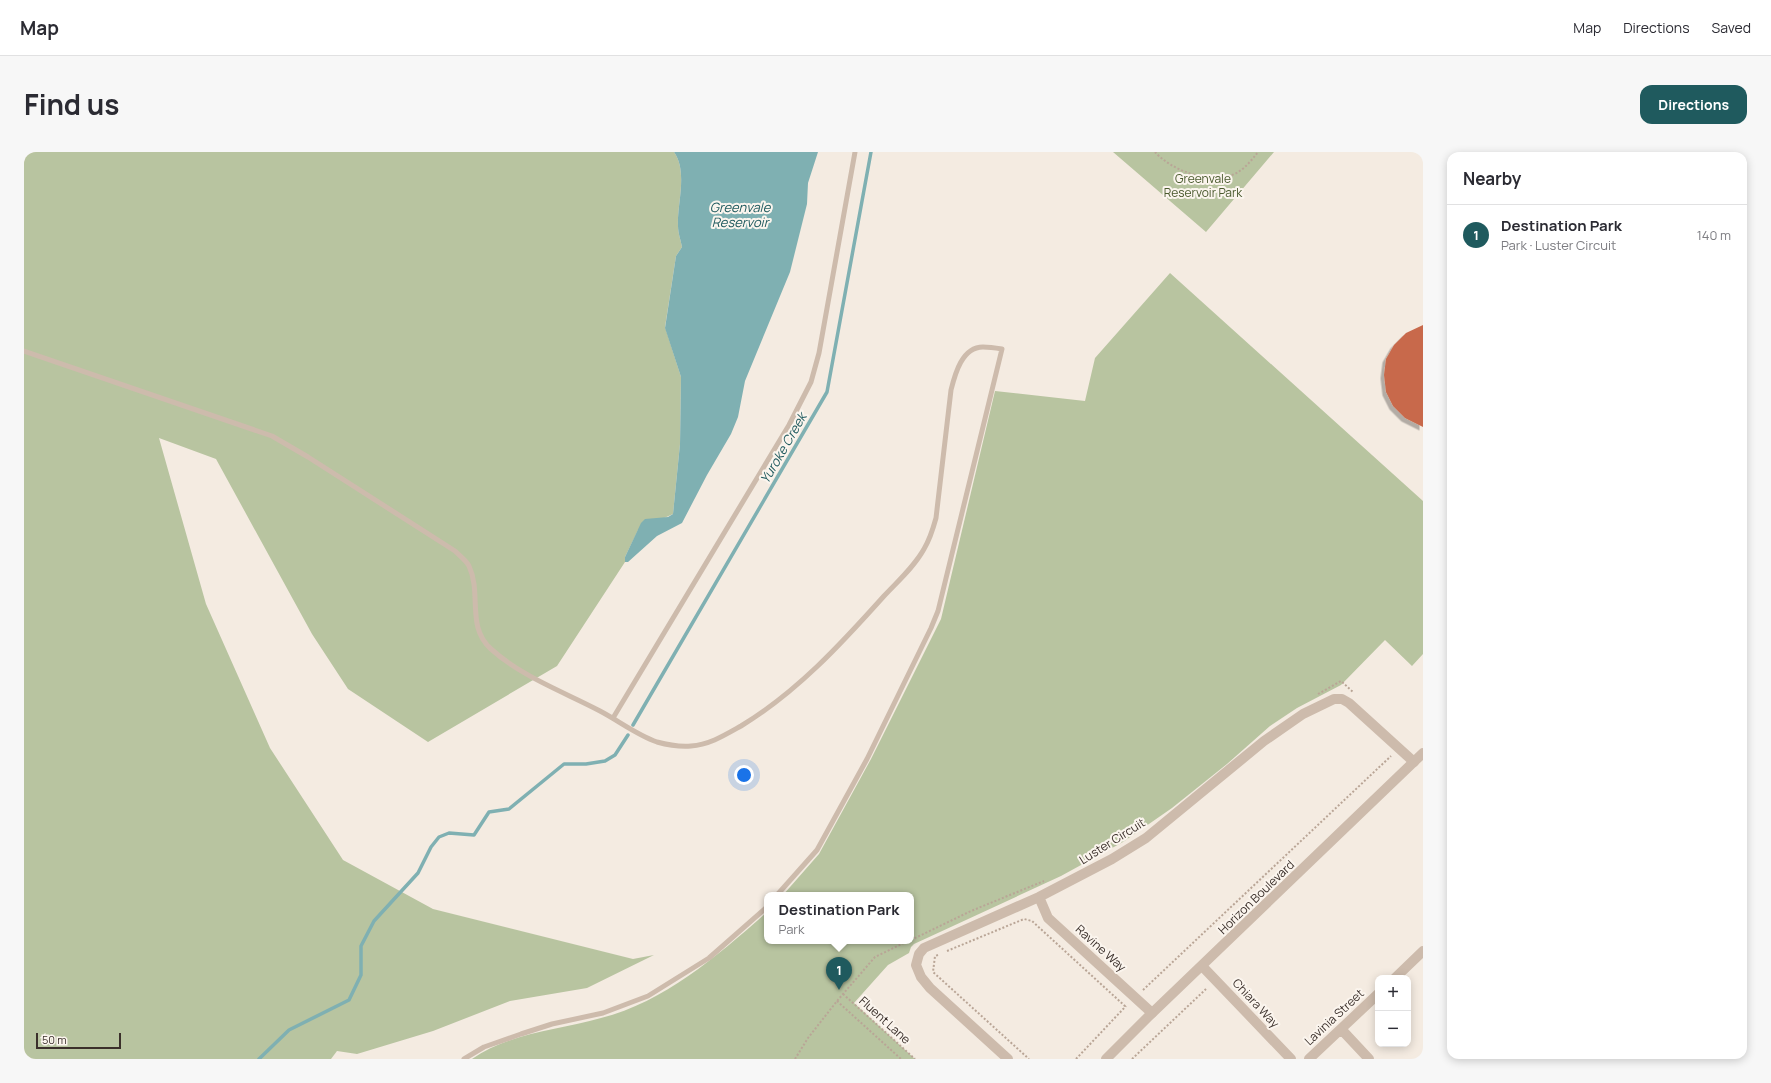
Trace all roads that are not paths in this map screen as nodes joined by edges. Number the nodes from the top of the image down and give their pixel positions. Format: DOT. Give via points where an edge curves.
graph roads {
  1 [pos="855,152"];
  2 [pos="24,351"];
  3 [pos="613,718"];
  4 [pos="1423,753"];
  5 [pos="1414,762"];
  6 [pos="780,892"];
  7 [pos="1039,897"];
  8 [pos="764,910"];
  9 [pos="1423,951"];
  10 [pos="1202,966"];
  11 [pos="1397,975"];
  12 [pos="1375,997"];
  13 [pos="1152,1013"];
  14 [pos="1341,1029"];
  15 [pos="464,1059"];
  16 [pos="1008,1059"];
  17 [pos="1106,1059"];
  18 [pos="1291,1059"];
  19 [pos="1309,1059"];
  20 [pos="1369,1059"];
  1 -- 3 [label="lane" via="819,353 811,382 785,431"];
  2 -- 3 [label="lane" via="272,436 308,457 455,551 469,565 474,581 475,620 479,636 490,648 527,674"];
  3 -- 6 [label="lane" via="640,735 658,742 675,746 709,742 762,713 827,658 923,551 936,518 951,390 960,362 969,352 981,347 1002,349 932,628 867,759 817,850"];
  4 -- 5 [label="street, Horizon Boulevard"];
  5 -- 7 [label="street, Luster Circuit" via="1349,703 1338,699 1330,700 1303,714 1264,741 1146,838 1112,860"];
  5 -- 10 [label="street, Horizon Boulevard"];
  7 -- 13 [label="street, Ravine Way" via="1048,918"];
  7 -- 16 [label="street, Luster Circuit" via="924,948 917,961 918,970 930,988"];
  8 -- 15 [label="lane" via="709,958 648,996 603,1013 552,1024 506,1039 484,1047"];
  9 -- 11 [label="street"];
  10 -- 13 [label="street, Horizon Boulevard"];
  10 -- 18 [label="street, Chiara Way"];
  12 -- 14 [label="street, Lavinia Street"];
  13 -- 17 [label="street, Horizon Boulevard"];
  14 -- 19 [label="street, Lavinia Street"];
  14 -- 20 [label="street"];
}
